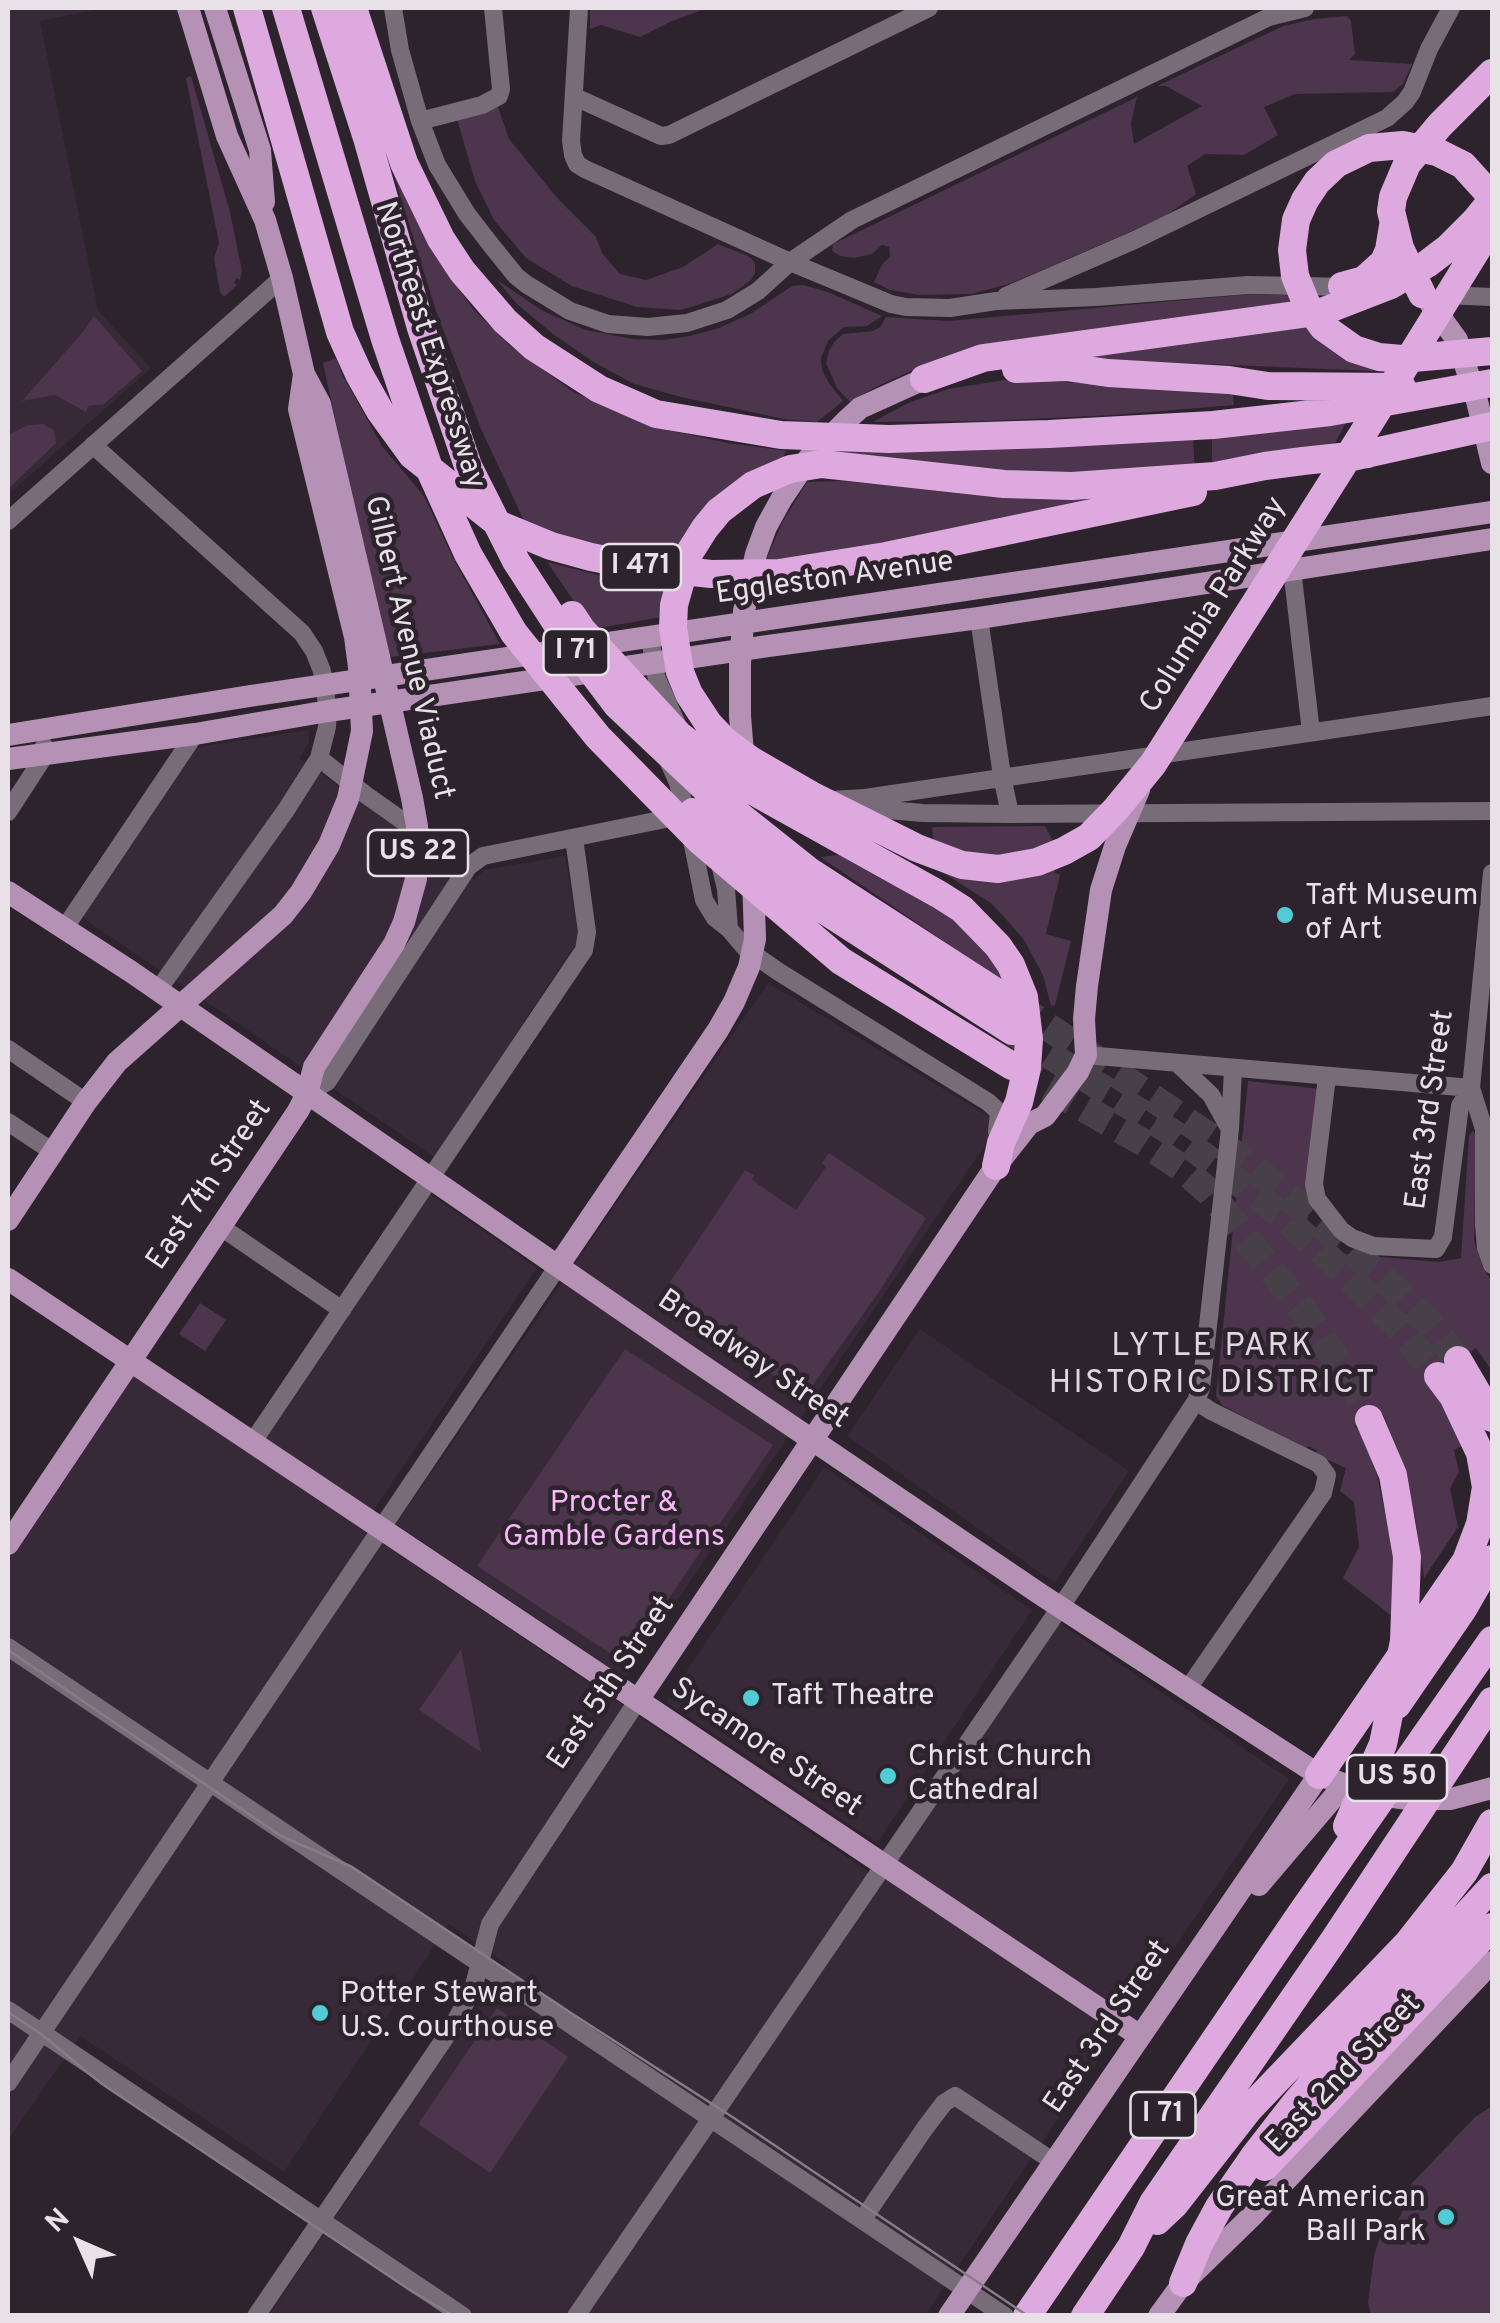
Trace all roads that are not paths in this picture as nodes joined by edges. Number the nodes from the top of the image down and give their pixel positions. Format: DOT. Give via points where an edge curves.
graph roads {
  1 [pos="188,8"];
  2 [pos="215,8"];
  3 [pos="247,8"];
  4 [pos="286,8"];
  5 [pos="325,8"];
  6 [pos="393,8"];
  7 [pos="493,8"];
  8 [pos="579,8"];
  9 [pos="929,8"];
  10 [pos="1305,8"];
  11 [pos="1451,8"];
  12 [pos="357,14"];
  13 [pos="1492,73"];
  14 [pos="575,97"];
  15 [pos="420,121"];
  16 [pos="1492,199"];
  17 [pos="265,220"];
  18 [pos="1394,224"];
  19 [pos="1492,225"];
  20 [pos="790,262"];
  21 [pos="282,278"];
  22 [pos="1342,286"];
  23 [pos="1422,294"];
  24 [pos="1492,297"];
  25 [pos="996,301"];
  26 [pos="1492,351"];
  27 [pos="434,366"];
  28 [pos="924,379"];
  29 [pos="1492,382"];
  30 [pos="1448,391"];
  31 [pos="1492,426"];
  32 [pos="93,444"];
  33 [pos="1368,454"];
  34 [pos="1492,463"];
  35 [pos="1492,512"];
  36 [pos="8,521"];
  37 [pos="1492,539"];
  38 [pos="1292,569"];
  39 [pos="979,618"];
  40 [pos="364,635"];
  41 [pos="639,639"];
  42 [pos="642,665"];
  43 [pos="325,686"];
  44 [pos="1492,706"];
  45 [pos="328,711"];
  46 [pos="42,730"];
  47 [pos="1311,732"];
  48 [pos="195,734"];
  49 [pos="8,735"];
  50 [pos="45,755"];
  51 [pos="318,758"];
  52 [pos="8,759"];
  53 [pos="1153,764"];
  54 [pos="1002,776"];
  55 [pos="806,798"];
  56 [pos="1492,811"];
  57 [pos="8,812"];
  58 [pos="708,812"];
  59 [pos="1010,814"];
  60 [pos="687,815"];
  61 [pos="574,838"];
  62 [pos="468,867"];
  63 [pos="1492,872"];
  64 [pos="793,890"];
  65 [pos="8,892"];
  66 [pos="64,929"];
  67 [pos="729,929"];
  68 [pos="158,990"];
  69 [pos="181,1006"];
  70 [pos="1013,1017"];
  71 [pos="8,1049"];
  72 [pos="1086,1055"];
  73 [pos="1179,1064"];
  74 [pos="1012,1066"];
  75 [pos="1233,1069"];
  76 [pos="1327,1077"];
  77 [pos="1471,1088"];
  78 [pos="307,1094"];
  79 [pos="86,1102"];
  80 [pos="8,1122"];
  81 [pos="1029,1124"];
  82 [pos="1230,1130"];
  83 [pos="52,1152"];
  84 [pos="996,1166"];
  85 [pos="431,1178"];
  86 [pos="8,1220"];
  87 [pos="221,1227"];
  88 [pos="1492,1265"];
  89 [pos="558,1266"];
  90 [pos="8,1279"];
  91 [pos="342,1310"];
  92 [pos="130,1361"];
  93 [pos="1454,1364"];
  94 [pos="1492,1394"];
  95 [pos="1196,1401"];
  96 [pos="1492,1418"];
  97 [pos="1368,1419"];
  98 [pos="814,1439"];
  99 [pos="252,1443"];
  100 [pos="381,1529"];
  101 [pos="8,1544"];
  102 [pos="1492,1559"];
  103 [pos="1060,1607"];
  104 [pos="1492,1640"];
  105 [pos="8,1646"];
  106 [pos="1187,1690"];
  107 [pos="638,1700"];
  108 [pos="1492,1701"];
  109 [pos="1332,1780"];
  110 [pos="210,1782"];
  111 [pos="1492,1788"];
  112 [pos="1492,1823"];
  113 [pos="884,1865"];
  114 [pos="1492,1887"];
  115 [pos="1300,1915"];
  116 [pos="1492,1927"];
  117 [pos="479,1962"];
  118 [pos="1492,1962"];
  119 [pos="8,2010"];
  120 [pos="42,2033"];
  121 [pos="1140,2036"];
  122 [pos="8,2084"];
  123 [pos="711,2118"];
  124 [pos="1054,2162"];
  125 [pos="862,2219"];
  126 [pos="321,2220"];
  127 [pos="1199,2244"];
  128 [pos="1132,2247"];
  129 [pos="1183,2283"];
  130 [pos="966,2290"];
  131 [pos="1010,2314"];
  132 [pos="256,2316"];
  133 [pos="462,2316"];
  134 [pos="576,2316"];
  135 [pos="948,2316"];
  136 [pos="1085,2316"];
  137 [pos="1159,2316"];
  1 -- 17 [label="main road, US 22" via="227,136"];
  2 -- 17 [label="main road, US 22" via="260,150"];
  3 -- 33 [label="highway, I 471" via="340,332 359,374 412,455 500,525 550,546 669,571 779,572 916,550"];
  4 -- 64 [label="highway, Northeast Expressway / I 71" via="386,339 468,554 514,633 634,775 657,781"];
  5 -- 27 [label="highway, Northeast Expressway / I 71"];
  6 -- 15 [label="street"];
  7 -- 15 [label="street" via="500,96"];
  8 -- 14 [label="street"];
  9 -- 14 [label="street" via="669,135"];
  10 -- 20 [label="street" via="1269,17 888,202"];
  11 -- 25 [label="street" via="1412,92 1391,116"];
  12 -- 30 [label="highway" via="404,163 462,271 505,321 566,370 656,414 781,435 889,439 1213,425"];
  13 -- 18 [label="highway" via="1407,164 1393,197"];
  14 -- 20 [label="street" via="571,146 581,166"];
  15 -- 20 [label="street" via="444,178 516,276 583,316 634,327 702,319 747,299"];
  16 -- 26 [label="highway" via="1472,173 1432,150 1365,150 1320,178 1294,230 1292,258 1303,298 1320,324 1347,345 1402,360"];
  16 -- 28 [label="highway" via="1427,264 1324,311 983,358"];
  17 -- 21 [label="main road, US 22"];
  18 -- 22 [label="highway" via="1384,262 1364,280"];
  18 -- 23 [label="highway"];
  19 -- 53 [label="highway, Columbia Parkway"];
  20 -- 25 [label="street" via="906,308"];
  21 -- 32 [label="street"];
  21 -- 40 [label="main road, Gilbert Avenue Viaduct / US 22" via="304,374 300,409"];
  22 -- 23 [label="street"];
  22 -- 25 [label="street" via="1248,285"];
  23 -- 24 [label="street"];
  23 -- 34 [label="main road" via="1457,340"];
  27 -- 64 [label="highway, Northeast Expressway / I 71" via="468,466 564,636 618,704 706,789"];
  27 -- 84 [label="highway" via="454,393 525,547 582,630 679,735 753,791 962,910 998,946 1018,982 1030,1039 1019,1102"];
  28 -- 30 [label="highway" via="1066,367 1268,386"];
  28 -- 89 [label="main road" via="860,408 809,458 756,554 740,664 756,918 749,967 718,1030"];
  29 -- 30 [label="highway"];
  31 -- 33 [label="highway, I 471"];
  32 -- 36 [label="street"];
  32 -- 43 [label="street" via="302,633"];
  33 -- 55 [label="highway" via="1215,476 1072,486 822,464 753,485 719,511 688,556 674,606 680,672 699,710 725,740"];
  35 -- 41 [label="main road, Eggleston Avenue"];
  37 -- 38 [label="main road, Eggleston Avenue"];
  38 -- 39 [label="main road, Eggleston Avenue"];
  38 -- 47 [label="street"];
  39 -- 42 [label="main road, Eggleston Avenue"];
  39 -- 54 [label="street"];
  40 -- 69 [label="main road, Gilbert Avenue Viaduct / US 22" via="362,731 348,800 329,845 283,915"];
  40 -- 78 [label="main road, Gilbert Avenue Viaduct / US 22" via="412,798 416,879 394,944 311,1072"];
  41 -- 42 [label="street"];
  41 -- 43 [label="main road, Eggleston Avenue"];
  42 -- 45 [label="main road, Eggleston Avenue"];
  42 -- 58 [label="street" via="657,679"];
  42 -- 60 [label="street" via="634,682"];
  43 -- 45 [label="street"];
  43 -- 46 [label="main road, Eggleston Avenue"];
  44 -- 47 [label="street"];
  45 -- 48 [label="main road, Eggleston Avenue"];
  45 -- 51 [label="street"];
  46 -- 49 [label="main road, Eggleston Avenue"];
  46 -- 50 [label="street"];
  47 -- 54 [label="street"];
  48 -- 50 [label="main road, Eggleston Avenue"];
  48 -- 66 [label="street"];
  50 -- 52 [label="main road, Eggleston Avenue"];
  50 -- 57 [label="street"];
  51 -- 62 [label="street"];
  51 -- 68 [label="street"];
  53 -- 55 [label="highway" via="1089,837 1037,862 998,869 962,865"];
  53 -- 72 [label="main road, Columbia Parkway" via="1101,890 1084,1019"];
  54 -- 55 [label="street" via="865,798"];
  54 -- 59 [label="street"];
  55 -- 58 [label="street"];
  55 -- 59 [label="street" via="923,813"];
  55 -- 81 [label="highway" via="970,896 1006,926 1028,960 1046,1039"];
  56 -- 59 [label="street"];
  58 -- 60 [label="street"];
  58 -- 67 [label="street"];
  60 -- 61 [label="street"];
  60 -- 67 [label="street" via="704,900"];
  61 -- 62 [label="street" via="483,856"];
  61 -- 85 [label="street" via="584,950"];
  62 -- 78 [label="street, East 7th Street" via="326,1082"];
  63 -- 77 [label="street, East 3rd Street"];
  64 -- 70 [label="highway, Northeast Expressway / I 71"];
  64 -- 74 [label="highway, Northeast Expressway / I 71" via="841,962"];
  65 -- 66 [label="main road, Broadway Street"];
  66 -- 68 [label="main road, Broadway Street"];
  67 -- 84 [label="street" via="778,972 988,1102 999,1112 992,1142"];
  68 -- 69 [label="main road, Broadway Street"];
  69 -- 78 [label="main road, Broadway Street"];
  69 -- 79 [label="main road, US 22" via="124,1054"];
  71 -- 79 [label="street"];
  72 -- 73 [label="street"];
  72 -- 81 [label="main road, East 5th Street" via="1045,1116"];
  73 -- 75 [label="street"];
  73 -- 82 [label="street" via="1211,1095"];
  75 -- 76 [label="street"];
  75 -- 82 [label="street"];
  76 -- 77 [label="street"];
  76 -- 77 [label="street, East 3rd Street" via="1317,1200 1341,1230 1374,1246 1436,1249 1444,1237 1460,1106"];
  77 -- 88 [label="street" via="1484,1129 1484,1226"];
  78 -- 85 [label="main road, Broadway Street"];
  78 -- 87 [label="main road, East 7th Street / US 22"];
  79 -- 83 [label="main road, US 22"];
  80 -- 83 [label="street"];
  81 -- 84 [label="main road, East 5th Street"];
  82 -- 95 [label="street"];
  83 -- 86 [label="main road, US 22"];
  84 -- 98 [label="main road, East 5th Street"];
  85 -- 89 [label="main road, Broadway Street"];
  85 -- 91 [label="street"];
  87 -- 91 [label="street"];
  87 -- 92 [label="main road, East 7th Street / US 22"];
  89 -- 98 [label="main road, Broadway Street"];
  89 -- 100 [label="street"];
  90 -- 92 [label="main road, Sycamore Street"];
  91 -- 99 [label="street"];
  92 -- 99 [label="main road, Sycamore Street"];
  92 -- 101 [label="main road, East 7th Street / US 22"];
  93 -- 94 [label="highway"];
  93 -- 96 [label="highway"];
  93 -- 109 [label="highway" via="1454,1396 1480,1453 1486,1487 1480,1524 1466,1561"];
  95 -- 103 [label="street"];
  95 -- 106 [label="street" via="1319,1464 1326,1475 1322,1493"];
  97 -- 115 [label="highway, I 71" via="1393,1475 1408,1557 1404,1641 1384,1744"];
  98 -- 103 [label="main road, Broadway Street"];
  98 -- 107 [label="main road, East 5th Street"];
  99 -- 100 [label="main road, Sycamore Street"];
  100 -- 107 [label="main road, Sycamore Street"];
  100 -- 110 [label="street"];
  102 -- 109 [label="highway" via="1463,1609"];
  103 -- 106 [label="main road, Broadway Street"];
  103 -- 113 [label="street"];
  104 -- 115 [label="highway, US 50"];
  105 -- 110 [label="street"];
  106 -- 109 [label="main road, Broadway Street"];
  107 -- 113 [label="main road, Sycamore Street"];
  107 -- 117 [label="street, East 5th Street" via="498,1908"];
  108 -- 128 [label="highway, US 50" via="1153,2203"];
  109 -- 111 [label="main road, Broadway Street" via="1408,1799 1451,1800"];
  109 -- 121 [label="main road, East 3rd Street"];
  110 -- 117 [label="street"];
  110 -- 120 [label="street"];
  112 -- 128 [label="highway, I 71" via="1464,1872 1408,1943 1250,2108"];
  113 -- 121 [label="main road, Sycamore Street"];
  113 -- 123 [label="street"];
  114 -- 127 [label="highway" via="1293,2106"];
  115 -- 131 [label="highway, I 71"];
  116 -- 127 [label="highway"];
  117 -- 123 [label="street"];
  117 -- 126 [label="street, East 5th Street" via="458,2017"];
  118 -- 129 [label="main road, East 2nd Street"];
  119 -- 120 [label="street"];
  120 -- 122 [label="street"];
  120 -- 126 [label="street"];
  121 -- 124 [label="main road, East 3rd Street"];
  123 -- 125 [label="street"];
  123 -- 134 [label="street"];
  124 -- 125 [label="street" via="956,2096 925,2128"];
  124 -- 130 [label="main road, East 3rd Street"];
  125 -- 130 [label="street"];
  126 -- 132 [label="street, East 5th Street"];
  126 -- 133 [label="street"];
  127 -- 129 [label="highway"];
  128 -- 136 [label="highway, I 71"];
  129 -- 137 [label="main road, East 2nd Street"];
  130 -- 131 [label="street"];
  130 -- 135 [label="main road, East 3rd Street"];
}
